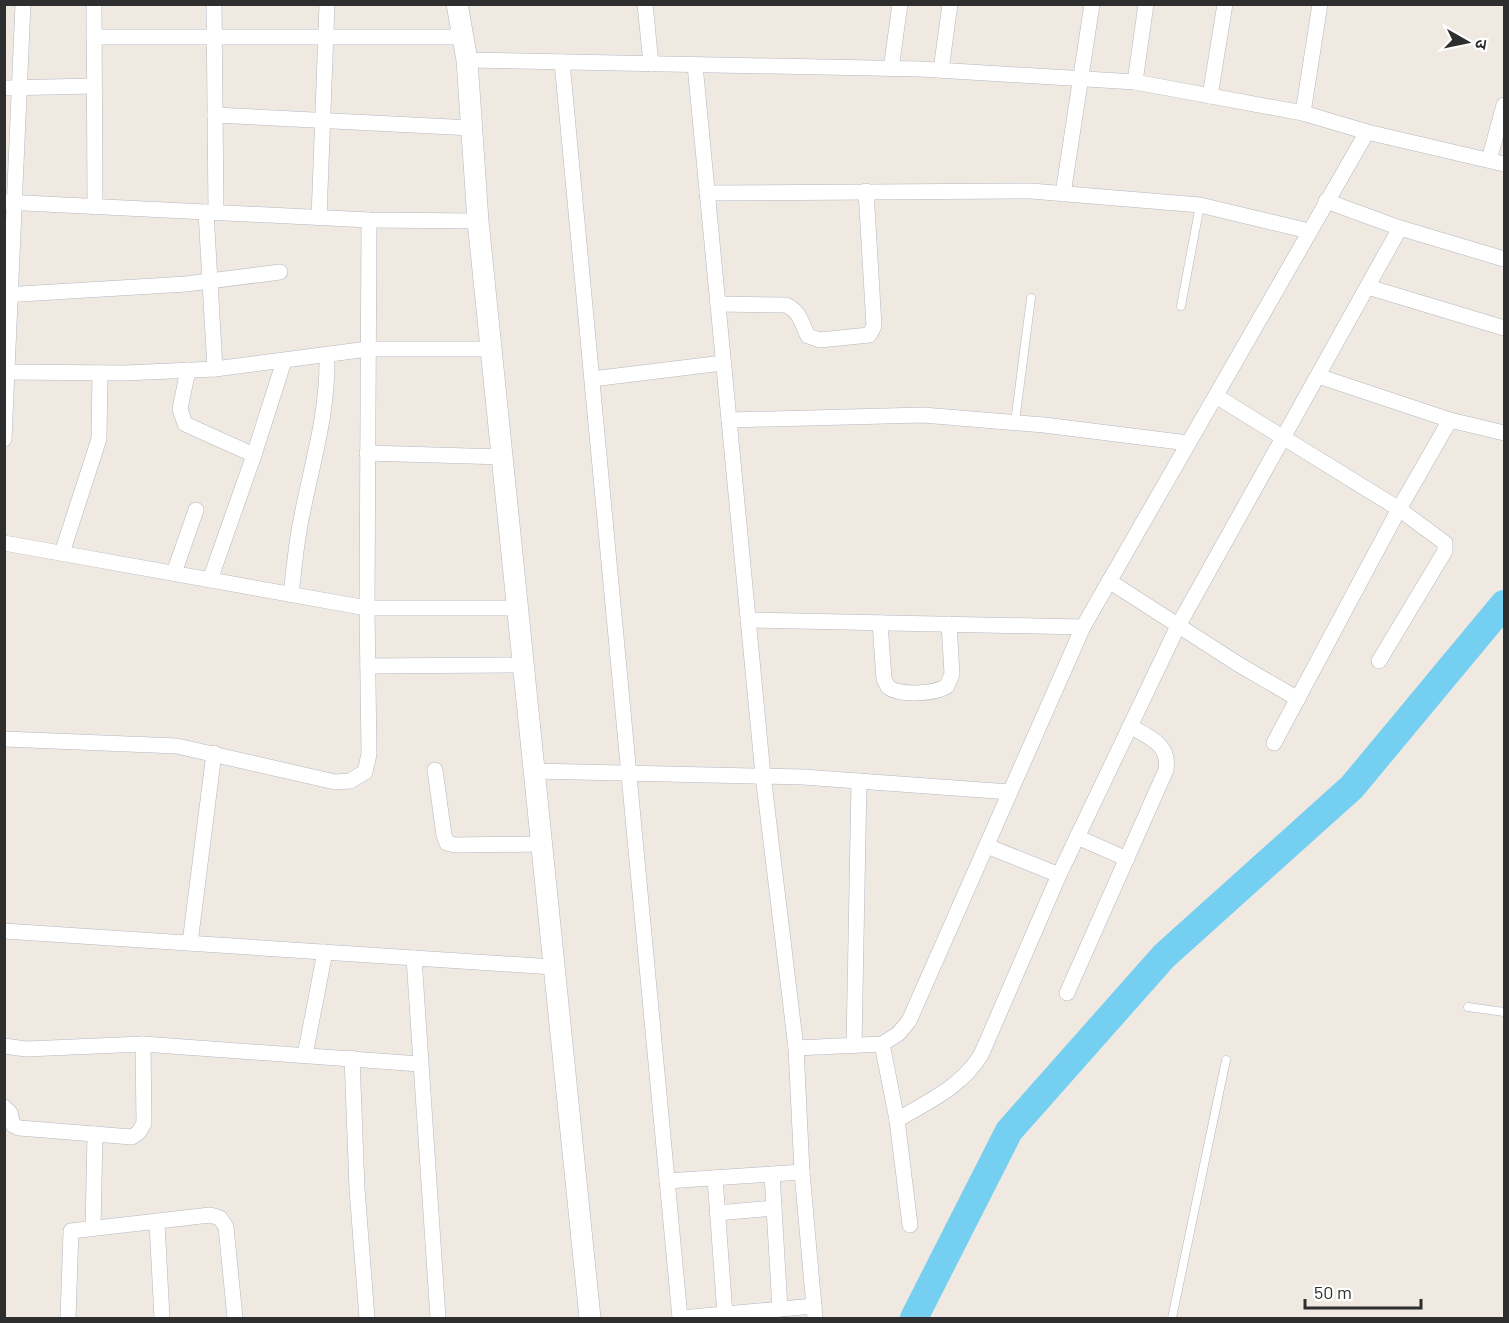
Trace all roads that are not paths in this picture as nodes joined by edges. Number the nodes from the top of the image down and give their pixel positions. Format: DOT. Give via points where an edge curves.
graph roads {
  1 [pos="23,4"];
  2 [pos="94,4"];
  3 [pos="214,4"];
  4 [pos="327,4"];
  5 [pos="457,4"];
  6 [pos="645,4"];
  7 [pos="900,4"];
  8 [pos="950,4"];
  9 [pos="1092,4"];
  10 [pos="1146,4"];
  11 [pos="1225,4"];
  12 [pos="1320,4"];
  13 [pos="94,37"];
  14 [pos="463,37"];
  15 [pos="214,38"];
  16 [pos="327,38"];
  17 [pos="467,60"];
  18 [pos="562,62"];
  19 [pos="651,64"];
  20 [pos="695,65"];
  21 [pos="891,69"];
  22 [pos="941,70"];
  23 [pos="1082,79"];
  24 [pos="1135,82"];
  25 [pos="93,86"];
  26 [pos="12,89"];
  27 [pos="1210,96"];
  28 [pos="1504,105"];
  29 [pos="1303,112"];
  30 [pos="215,115"];
  31 [pos="324,120"];
  32 [pos="472,128"];
  33 [pos="1367,132"];
  34 [pos="1489,160"];
  35 [pos="1504,164"];
  36 [pos="866,191"];
  37 [pos="707,193"];
  38 [pos="1063,194"];
  39 [pos="1326,201"];
  40 [pos="9,202"];
  41 [pos="1200,206"];
  42 [pos="95,207"];
  43 [pos="211,212"];
  44 [pos="319,218"];
  45 [pos="369,220"];
  46 [pos="478,221"];
  47 [pos="1400,228"];
  48 [pos="1309,231"];
  49 [pos="1504,259"];
  50 [pos="280,272"];
  51 [pos="210,281"];
  52 [pos="1368,287"];
  53 [pos="8,295"];
  54 [pos="1031,298"];
  55 [pos="718,304"];
  56 [pos="1181,306"];
  57 [pos="1504,328"];
  58 [pos="368,349"];
  59 [pos="491,349"];
  60 [pos="327,355"];
  61 [pos="284,361"];
  62 [pos="723,363"];
  63 [pos="215,369"];
  64 [pos="188,370"];
  65 [pos="6,372"];
  66 [pos="100,373"];
  67 [pos="1318,376"];
  68 [pos="592,379"];
  69 [pos="1216,396"];
  70 [pos="729,420"];
  71 [pos="1450,420"];
  72 [pos="1015,422"];
  73 [pos="1504,433"];
  74 [pos="1284,436"];
  75 [pos="4,439"];
  76 [pos="1188,443"];
  77 [pos="367,453"];
  78 [pos="254,455"];
  79 [pos="502,457"];
  80 [pos="1399,508"];
  81 [pos="196,510"];
  82 [pos="4,543"];
  83 [pos="62,553"];
  84 [pos="174,573"];
  85 [pos="210,580"];
  86 [pos="1109,580"];
  87 [pos="291,594"];
  88 [pos="367,608"];
  89 [pos="518,608"];
  90 [pos="748,620"];
  91 [pos="880,623"];
  92 [pos="949,624"];
  93 [pos="1178,626"];
  94 [pos="1083,627"];
  95 [pos="1379,661"];
  96 [pos="524,665"];
  97 [pos="368,666"];
  98 [pos="1298,699"];
  99 [pos="1130,726"];
  100 [pos="4,739"];
  101 [pos="1274,743"];
  102 [pos="214,753"];
  103 [pos="435,770"];
  104 [pos="534,771"];
  105 [pos="628,771"];
  106 [pos="763,775"];
  107 [pos="859,781"];
  108 [pos="1010,792"];
  109 [pos="1077,837"];
  110 [pos="542,844"];
  111 [pos="987,846"];
  112 [pos="1127,859"];
  113 [pos="1059,875"];
  114 [pos="4,931"];
  115 [pos="190,943"];
  116 [pos="325,952"];
  117 [pos="414,958"];
  118 [pos="554,967"];
  119 [pos="1067,993"];
  120 [pos="1468,1007"];
  121 [pos="1504,1012"];
  122 [pos="143,1044"];
  123 [pos="882,1044"];
  124 [pos="4,1046"];
  125 [pos="854,1046"];
  126 [pos="796,1048"];
  127 [pos="305,1055"];
  128 [pos="352,1058"];
  129 [pos="1226,1060"];
  130 [pos="420,1064"];
  131 [pos="4,1107"];
  132 [pos="897,1120"];
  133 [pos="95,1134"];
  134 [pos="802,1172"];
  135 [pos="772,1174"];
  136 [pos="715,1178"];
  137 [pos="667,1180"];
  138 [pos="774,1208"];
  139 [pos="717,1213"];
  140 [pos="157,1223"];
  141 [pos="910,1225"];
  142 [pos="93,1228"];
  143 [pos="780,1309"];
  144 [pos="814,1312"];
  145 [pos="725,1314"];
  146 [pos="68,1318"];
  147 [pos="162,1318"];
  148 [pos="235,1318"];
  149 [pos="367,1318"];
  150 [pos="438,1318"];
  151 [pos="590,1318"];
  152 [pos="680,1318"];
  153 [pos="1172,1318"];
  1 -- 26 [label="street"];
  2 -- 13 [label="street"];
  3 -- 15 [label="street"];
  4 -- 16 [label="street"];
  5 -- 14 [label="main road"];
  6 -- 19 [label="street"];
  7 -- 21 [label="street"];
  8 -- 22 [label="street"];
  9 -- 23 [label="street"];
  10 -- 24 [label="street"];
  11 -- 27 [label="street"];
  12 -- 29 [label="street"];
  13 -- 15 [label="street"];
  13 -- 25 [label="street"];
  14 -- 16 [label="street"];
  14 -- 17 [label="main road"];
  15 -- 16 [label="street"];
  15 -- 30 [label="street"];
  16 -- 31 [label="street"];
  17 -- 18 [label="street"];
  17 -- 32 [label="main road"];
  18 -- 19 [label="street"];
  18 -- 68 [label="street"];
  19 -- 20 [label="street"];
  20 -- 21 [label="street"];
  20 -- 37 [label="street"];
  21 -- 22 [label="street"];
  22 -- 23 [label="street"];
  23 -- 24 [label="street"];
  23 -- 38 [label="street"];
  24 -- 27 [label="street"];
  25 -- 26 [label="street"];
  25 -- 42 [label="street"];
  26 -- 40 [label="street"];
  27 -- 29 [label="street"];
  28 -- 34 [label="street"];
  29 -- 33 [label="street"];
  30 -- 31 [label="street"];
  30 -- 43 [label="street"];
  31 -- 32 [label="street"];
  31 -- 44 [label="street"];
  32 -- 46 [label="main road"];
  33 -- 34 [label="street"];
  33 -- 39 [label="street"];
  34 -- 35 [label="street"];
  36 -- 37 [label="street"];
  36 -- 38 [label="street"];
  36 -- 55 [label="street" via="874,326 869,335 820,340 808,336 802,320 786,305"];
  37 -- 55 [label="street"];
  38 -- 41 [label="street"];
  39 -- 47 [label="street"];
  39 -- 48 [label="street"];
  40 -- 42 [label="street"];
  40 -- 53 [label="street"];
  41 -- 48 [label="street"];
  41 -- 56 [label="lane"];
  42 -- 43 [label="street"];
  43 -- 44 [label="street"];
  43 -- 51 [label="street"];
  44 -- 45 [label="street"];
  45 -- 46 [label="street"];
  45 -- 58 [label="street"];
  46 -- 59 [label="main road"];
  47 -- 49 [label="street"];
  47 -- 52 [label="street"];
  48 -- 69 [label="street"];
  50 -- 51 [label="street"];
  51 -- 53 [label="street"];
  51 -- 63 [label="street"];
  52 -- 57 [label="street"];
  52 -- 67 [label="street"];
  53 -- 65 [label="street"];
  54 -- 72 [label="lane"];
  55 -- 62 [label="street"];
  58 -- 59 [label="street"];
  58 -- 60 [label="street"];
  58 -- 77 [label="street"];
  59 -- 79 [label="main road"];
  60 -- 61 [label="street"];
  60 -- 87 [label="street" via="325,411 300,523"];
  61 -- 63 [label="street"];
  61 -- 78 [label="street"];
  62 -- 68 [label="street"];
  62 -- 70 [label="street"];
  63 -- 64 [label="street"];
  64 -- 66 [label="street"];
  64 -- 78 [label="street" via="181,419 197,431"];
  65 -- 66 [label="street"];
  65 -- 75 [label="street"];
  66 -- 83 [label="street" via="99,439"];
  67 -- 71 [label="street"];
  67 -- 74 [label="street"];
  68 -- 105 [label="street"];
  69 -- 74 [label="street"];
  69 -- 76 [label="street"];
  70 -- 72 [label="street" via="923,415"];
  70 -- 90 [label="street"];
  71 -- 73 [label="street"];
  71 -- 80 [label="street"];
  72 -- 76 [label="street"];
  74 -- 80 [label="street"];
  74 -- 93 [label="street"];
  76 -- 86 [label="street"];
  77 -- 79 [label="street"];
  77 -- 88 [label="street"];
  78 -- 85 [label="street"];
  79 -- 89 [label="main road"];
  80 -- 95 [label="street" via="1441,538 1445,551"];
  80 -- 98 [label="street"];
  81 -- 84 [label="street"];
  82 -- 83 [label="street"];
  83 -- 84 [label="street"];
  84 -- 85 [label="street"];
  85 -- 87 [label="street"];
  86 -- 93 [label="street"];
  86 -- 94 [label="street"];
  87 -- 88 [label="street"];
  88 -- 89 [label="street"];
  88 -- 97 [label="street"];
  89 -- 96 [label="main road"];
  90 -- 91 [label="street"];
  90 -- 106 [label="street"];
  91 -- 92 [label="street"];
  91 -- 92 [label="street" via="885,683 897,691 936,691 947,686 952,674"];
  92 -- 94 [label="street"];
  93 -- 98 [label="street"];
  93 -- 99 [label="street"];
  94 -- 108 [label="street"];
  96 -- 97 [label="street"];
  96 -- 104 [label="main road"];
  97 -- 102 [label="street" via="369,754 365,772 358,778 335,782"];
  98 -- 101 [label="street"];
  99 -- 109 [label="street"];
  99 -- 112 [label="street" via="1162,745 1167,761"];
  100 -- 102 [label="street" via="177,746"];
  102 -- 115 [label="street"];
  103 -- 110 [label="street" via="447,843"];
  104 -- 105 [label="street"];
  104 -- 110 [label="main road"];
  105 -- 106 [label="street"];
  105 -- 137 [label="street"];
  106 -- 107 [label="street"];
  106 -- 126 [label="street"];
  107 -- 108 [label="street"];
  107 -- 125 [label="street"];
  108 -- 111 [label="street"];
  109 -- 112 [label="street"];
  109 -- 113 [label="street"];
  110 -- 118 [label="main road"];
  111 -- 113 [label="street"];
  111 -- 123 [label="street" via="909,1021"];
  112 -- 119 [label="street"];
  113 -- 132 [label="street" via="981,1055 952,1088"];
  114 -- 115 [label="street"];
  115 -- 116 [label="street"];
  116 -- 117 [label="street"];
  116 -- 127 [label="street"];
  117 -- 118 [label="street"];
  117 -- 130 [label="street"];
  118 -- 151 [label="main road"];
  120 -- 121 [label="lane"];
  122 -- 124 [label="street" via="26,1049"];
  122 -- 127 [label="street"];
  122 -- 133 [label="street" via="144,1123 132,1137"];
  123 -- 125 [label="street"];
  123 -- 132 [label="street"];
  125 -- 126 [label="street"];
  126 -- 134 [label="street"];
  127 -- 128 [label="street"];
  128 -- 130 [label="street"];
  128 -- 149 [label="street"];
  129 -- 153 [label="lane"];
  130 -- 150 [label="street"];
  131 -- 133 [label="street" via="18,1128"];
  132 -- 141 [label="street"];
  133 -- 142 [label="street"];
  134 -- 135 [label="street"];
  134 -- 144 [label="street"];
  135 -- 136 [label="street"];
  135 -- 138 [label="street"];
  136 -- 137 [label="street"];
  136 -- 139 [label="street"];
  137 -- 152 [label="street"];
  138 -- 139 [label="street"];
  138 -- 143 [label="street"];
  139 -- 145 [label="street"];
  140 -- 142 [label="street"];
  140 -- 147 [label="street"];
  140 -- 148 [label="street" via="210,1215 220,1218 226,1227"];
  142 -- 146 [label="street" via="71,1231"];
  143 -- 144 [label="street"];
  143 -- 145 [label="street"];
  145 -- 152 [label="street"];
}
